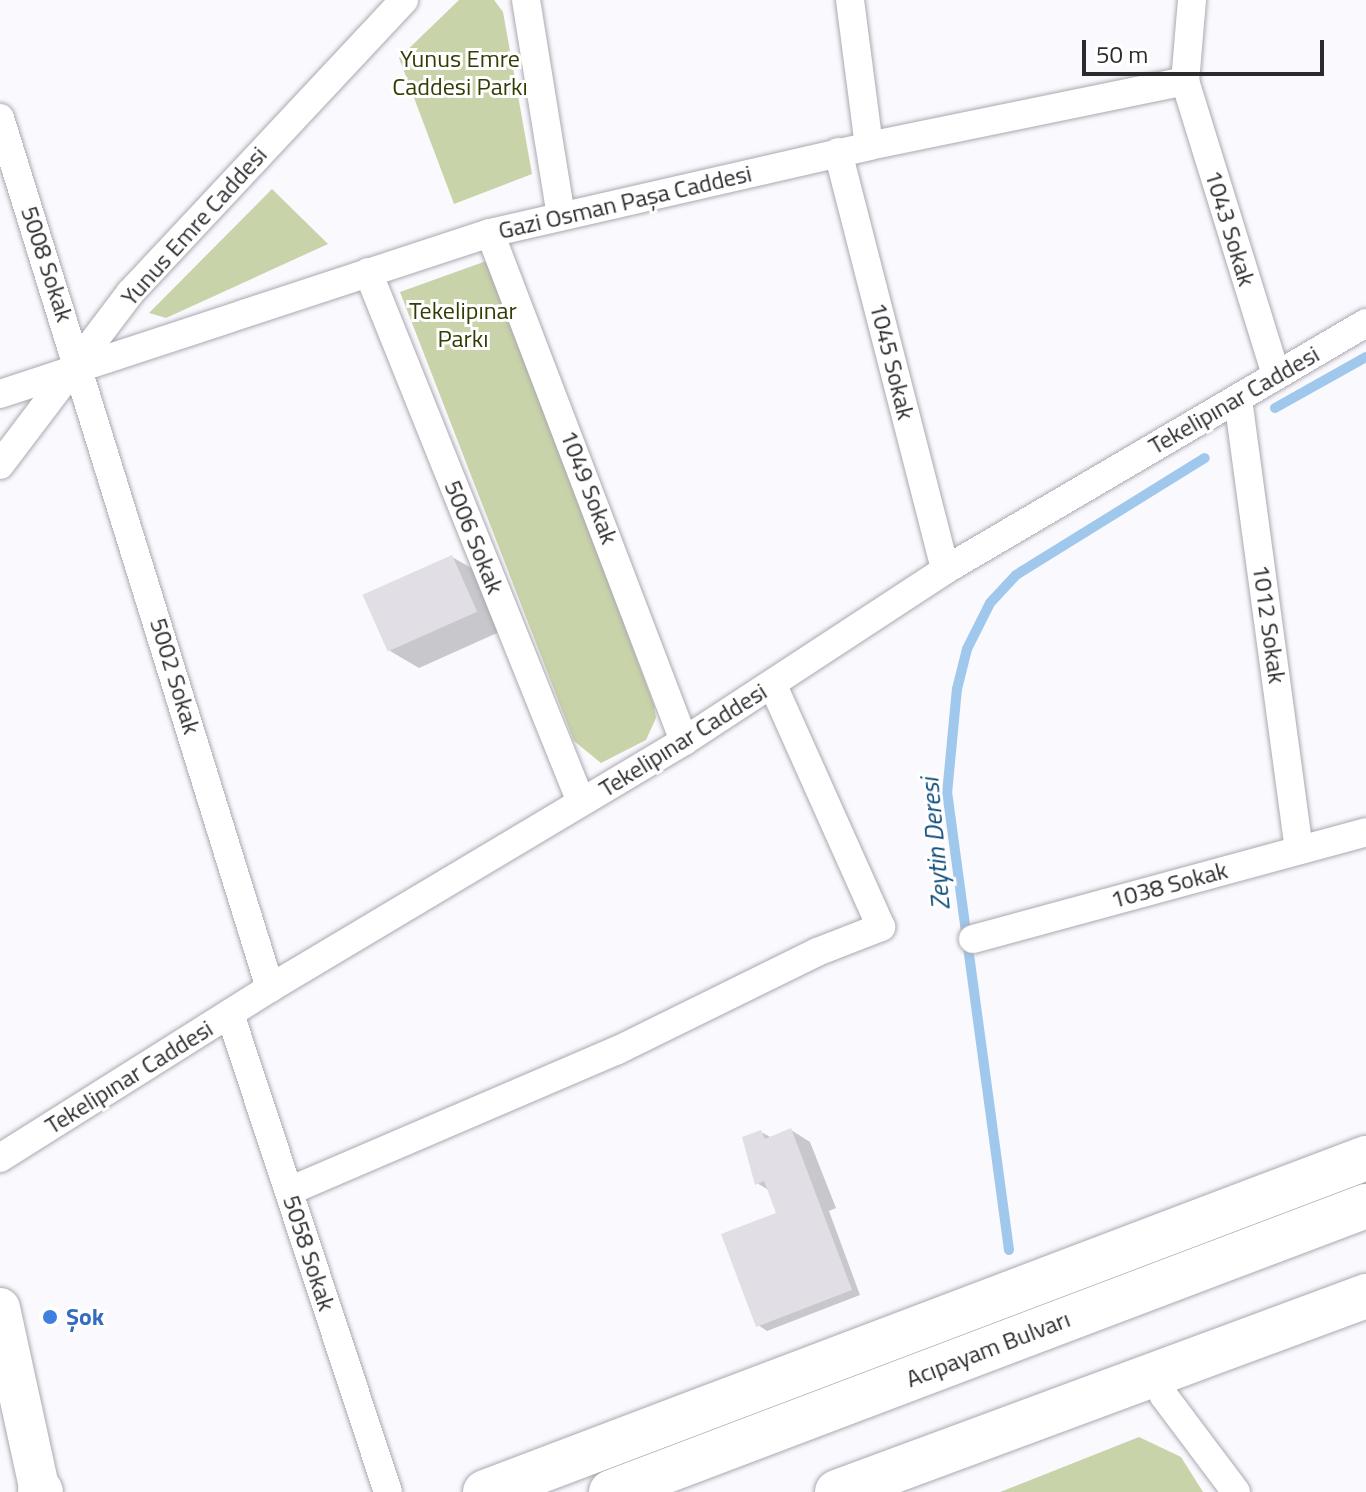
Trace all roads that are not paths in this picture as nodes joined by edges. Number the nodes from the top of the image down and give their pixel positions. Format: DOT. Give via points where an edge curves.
graph roads {
  1 [pos="404,0"];
  2 [pos="526,0"];
  3 [pos="850,0"];
  4 [pos="1192,0"];
  5 [pos="1185,81"];
  6 [pos="0,118"];
  7 [pos="869,146"];
  8 [pos="838,152"];
  9 [pos="561,216"];
  10 [pos="490,233"];
  11 [pos="368,272"];
  12 [pos="1366,323"];
  13 [pos="80,364"];
  14 [pos="1276,375"];
  15 [pos="0,394"];
  16 [pos="1238,399"];
  17 [pos="0,465"];
  18 [pos="945,570"];
  19 [pos="773,685"];
  20 [pos="684,741"];
  21 [pos="581,802"];
  22 [pos="1366,832"];
  23 [pos="1299,849"];
  24 [pos="973,939"];
  25 [pos="270,988"];
  26 [pos="230,1014"];
  27 [pos="0,1158"];
  28 [pos="1366,1158"];
  29 [pos="289,1191"];
  30 [pos="1366,1206"];
  31 [pos="1366,1296"];
  32 [pos="0,1308"];
  33 [pos="1158,1376"];
  34 [pos="918,1478"];
  35 [pos="40,1492"];
  36 [pos="388,1492"];
  37 [pos="485,1492"];
  38 [pos="611,1492"];
  39 [pos="837,1492"];
  40 [pos="1236,1492"];
  1 -- 13 [label="street, Yunus Emre Caddesi" via="130,293"];
  2 -- 9 [label="street"];
  3 -- 7 [label="street"];
  4 -- 5 [label="street"];
  5 -- 7 [label="street, Gazi Osman Paşa Caddesi"];
  5 -- 14 [label="street, 1043 Sokak"];
  6 -- 13 [label="street, 5008 Sokak"];
  7 -- 8 [label="street, Gazi Osman Paşa Caddesi"];
  8 -- 9 [label="street, Gazi Osman Paşa Caddesi"];
  8 -- 18 [label="street, 1045 Sokak"];
  9 -- 10 [label="street, Gazi Osman Paşa Caddesi"];
  10 -- 11 [label="street, Gazi Osman Paşa Caddesi"];
  10 -- 20 [label="street, 1049 Sokak"];
  11 -- 13 [label="street, Gazi Osman Paşa Caddesi"];
  11 -- 21 [label="street, 5006 Sokak"];
  12 -- 14 [label="street, Tekelipınar Caddesi"];
  13 -- 15 [label="street, Gazi Osman Paşa Caddesi"];
  13 -- 17 [label="street, Yunus Emre Caddesi"];
  13 -- 25 [label="street, 5002 Sokak"];
  14 -- 16 [label="street, Tekelipınar Caddesi"];
  16 -- 18 [label="street, Tekelipınar Caddesi"];
  16 -- 23 [label="street, 1012 Sokak"];
  18 -- 19 [label="street, Tekelipınar Caddesi"];
  19 -- 20 [label="street, Tekelipınar Caddesi"];
  19 -- 29 [label="street" via="881,927 817,952 616,1051"];
  20 -- 21 [label="street, Tekelipınar Caddesi"];
  21 -- 25 [label="street, Tekelipınar Caddesi"];
  22 -- 23 [label="street, 1038 Sokak"];
  23 -- 24 [label="street, 1038 Sokak"];
  25 -- 26 [label="street, Tekelipınar Caddesi"];
  26 -- 27 [label="street, Tekelipınar Caddesi"];
  26 -- 29 [label="street, 5058 Sokak"];
  28 -- 37 [label="main road"];
  29 -- 36 [label="street, 5058 Sokak"];
  30 -- 38 [label="main road, Acıpayam Bulvarı"];
  31 -- 33 [label="main road"];
  32 -- 35 [label="street"];
  33 -- 34 [label="main road"];
  33 -- 40 [label="street" via="1164,1396"];
  34 -- 39 [label="main road"];
}
